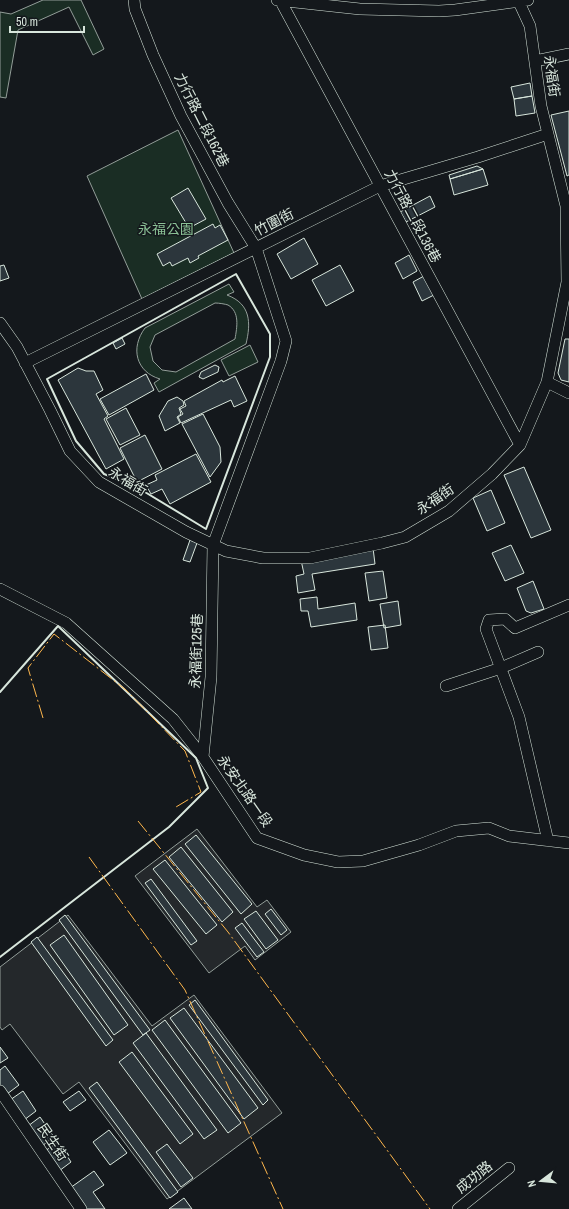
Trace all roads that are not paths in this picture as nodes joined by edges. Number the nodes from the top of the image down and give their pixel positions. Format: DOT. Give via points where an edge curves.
graph roads {
  1 [pos="134,0"];
  2 [pos="279,0"];
  3 [pos="521,0"];
  4 [pos="569,54"];
  5 [pos="535,61"];
  6 [pos="548,134"];
  7 [pos="380,186"];
  8 [pos="256,248"];
  9 [pos="0,323"];
  10 [pos="25,363"];
  11 [pos="547,382"];
  12 [pos="569,392"];
  13 [pos="520,444"];
  14 [pos="214,545"];
  15 [pos="0,589"];
  16 [pos="569,605"];
  17 [pos="538,652"];
  18 [pos="501,668"];
  19 [pos="446,686"];
  20 [pos="203,757"];
  21 [pos="548,841"];
  22 [pos="569,843"];
  23 [pos="0,1091"];
  24 [pos="509,1168"];
  25 [pos="81,1209"];
  26 [pos="458,1209"];
  1 -- 8 [label="street, 力行路二段162巷" via="153,55 181,116 228,203"];
  2 -- 3 [label="street" via="360,9 439,11"];
  2 -- 7 [label="street, 力行路二段136巷"];
  3 -- 5 [label="street, 永福街" via="530,26"];
  4 -- 5 [label="street"];
  5 -- 6 [label="street, 永福街"];
  6 -- 7 [label="street, 竹圍街"];
  6 -- 11 [label="street, 永福街" via="566,206 567,282"];
  7 -- 8 [label="street, 竹圍街"];
  7 -- 13 [label="street, 力行路二段136巷"];
  8 -- 10 [label="street, 竹圍街"];
  8 -- 14 [label="street, 力行路二段162巷" via="286,341"];
  9 -- 10 [label="street, 永福街"];
  10 -- 14 [label="street, 永福街" via="70,451 99,482 186,532"];
  11 -- 12 [label="street"];
  11 -- 13 [label="street, 永福街"];
  13 -- 14 [label="street, 永福街" via="492,474 449,511 405,537 310,558 263,558 226,551"];
  14 -- 20 [label="street, 永福街125巷" via="211,677"];
  15 -- 20 [label="street, 永安北路一段" via="66,623 173,719"];
  16 -- 18 [label="street" via="514,628 505,619 488,620 486,629"];
  17 -- 18 [label="street"];
  18 -- 19 [label="street"];
  18 -- 21 [label="street" via="519,717"];
  20 -- 21 [label="street, 永安北路一段" via="257,838 304,855 338,862 363,861 456,831 489,828 509,836"];
  21 -- 22 [label="street, 永安北路一段"];
  23 -- 25 [label="street, 民生街"];
  24 -- 26 [label="street, 成功路"];
}
